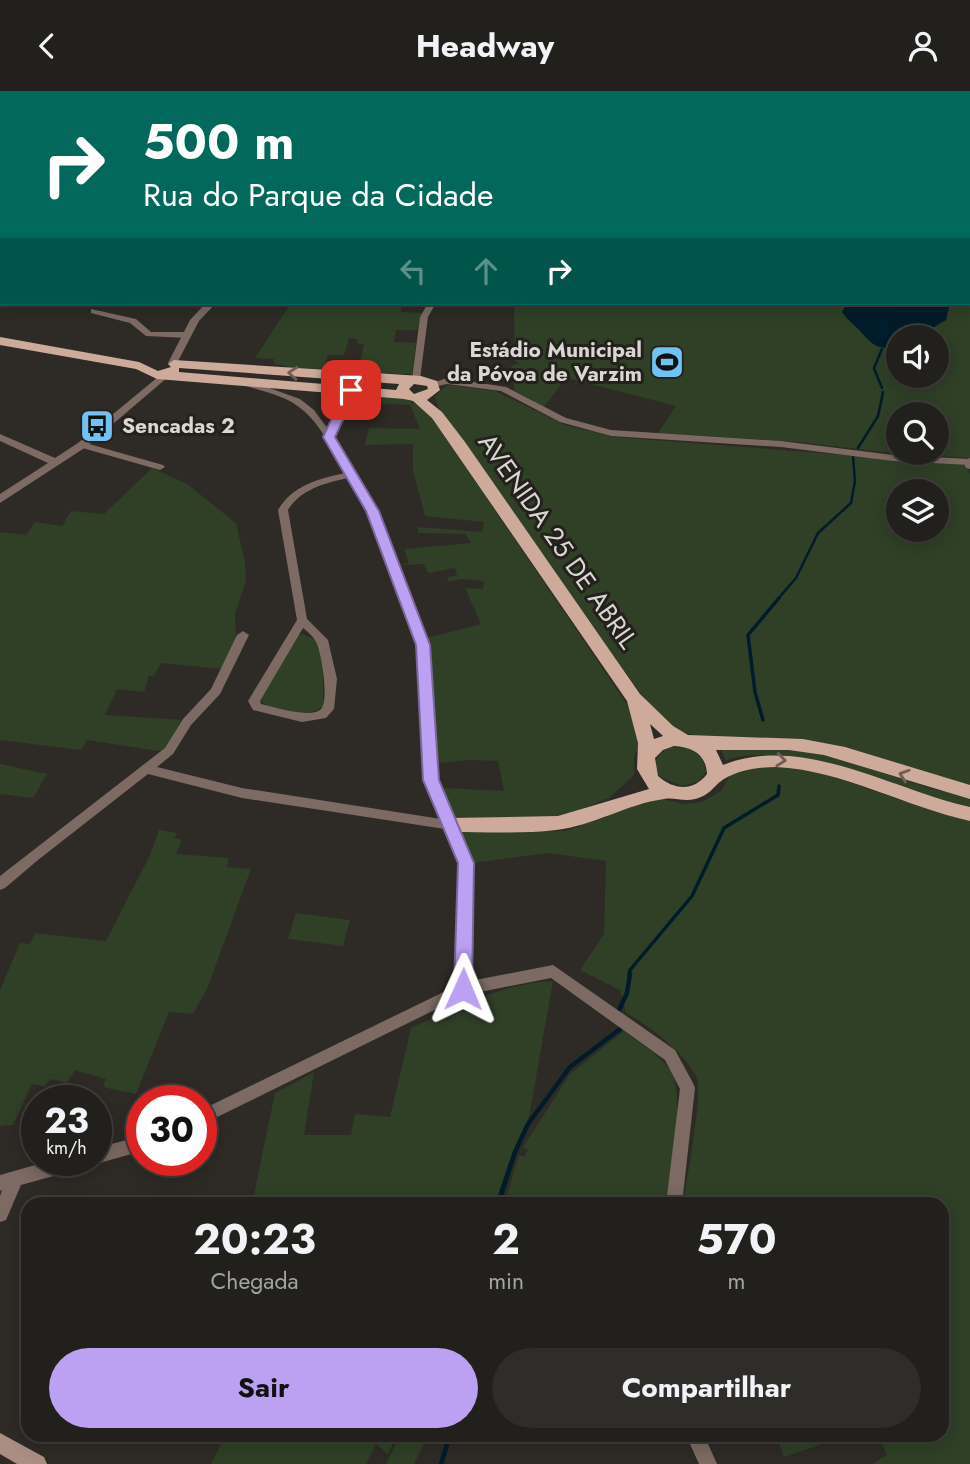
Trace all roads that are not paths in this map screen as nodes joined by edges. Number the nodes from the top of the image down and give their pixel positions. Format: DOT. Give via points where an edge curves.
graph roads {
  1 [pos="209,305"];
  2 [pos="431,305"];
  3 [pos="93,311"];
  4 [pos="187,335"];
  5 [pos="0,341"];
  6 [pos="163,368"];
  7 [pos="209,373"];
  8 [pos="413,380"];
  9 [pos="241,381"];
  10 [pos="432,389"];
  11 [pos="351,390"];
  12 [pos="411,396"];
  13 [pos="437,415"];
  14 [pos="0,437"];
  15 [pos="329,437"];
  16 [pos="82,445"];
  17 [pos="55,462"];
  18 [pos="969,463"];
  19 [pos="160,467"];
  20 [pos="351,474"];
  21 [pos="0,499"];
  22 [pos="302,620"];
  23 [pos="243,635"];
  24 [pos="634,698"];
  25 [pos="686,740"];
  26 [pos="646,764"];
  27 [pos="146,769"];
  28 [pos="716,775"];
  29 [pos="666,791"];
  30 [pos="970,792"];
  31 [pos="614,806"];
  32 [pos="970,814"];
  33 [pos="450,825"];
  34 [pos="0,884"];
  35 [pos="463,989"];
  36 [pos="217,1110"];
  37 [pos="27,1176"];
  38 [pos="7,1182"];
  39 [pos="675,1197"];
  40 [pos="0,1214"];
  41 [pos="698,1442"];
  42 [pos="0,1443"];
  43 [pos="37,1464"];
  44 [pos="708,1464"];
  1 -- 4 [label="street"];
  2 -- 8 [label="street" via="424,317"];
  3 -- 4 [label="street" via="133,321 149,334"];
  4 -- 6 [label="street"];
  5 -- 6 [label="main road"];
  6 -- 7 [label="main road"];
  6 -- 7 [label="main road"];
  6 -- 16 [label="street"];
  8 -- 7 [label="main road, one-way"];
  7 -- 9 [label="main road"];
  8 -- 10 [label="main road"];
  8 -- 12 [label="main road" via="402,388"];
  9 -- 11 [label="main road"];
  9 -- 15 [label="street" via="297,401"];
  10 -- 12 [label="main road"];
  10 -- 13 [label="main road, AVENIDA 25 DE ABRIL"];
  10 -- 18 [label="street" via="447,381 503,389 563,419 611,433"];
  11 -- 12 [label="main road"];
  11 -- 15 [label="street"];
  12 -- 13 [label="main road, AVENIDA 25 DE ABRIL"];
  13 -- 24 [label="main road, AVENIDA 25 DE ABRIL"];
  14 -- 17 [label="street"];
  15 -- 20 [label="street"];
  16 -- 17 [label="street"];
  16 -- 19 [label="street"];
  17 -- 21 [label="street"];
  20 -- 22 [label="street" via="309,487 284,507"];
  20 -- 33 [label="street" via="372,511 420,635 430,772"];
  22 -- 22 [label="street" via="254,701 257,707 309,719 328,709 331,679 322,639"];
  23 -- 27 [label="street" via="216,691 187,722 169,751"];
  24 -- 25 [label="main road, AVENIDA 25 DE ABRIL" via="667,730"];
  24 -- 26 [label="main road, AVENIDA 25 DE ABRIL" via="647,743"];
  25 -- 26 [label="main road" via="664,741 650,750"];
  25 -- 28 [label="main road, AVENIDA 25 DE ABRIL" via="708,751"];
  30 -- 25 [label="main road, one-way" via="804,745"];
  26 -- 29 [label="main road" via="657,786"];
  26 -- 31 [label="main road"];
  27 -- 33 [label="street" via="242,793"];
  27 -- 34 [label="street"];
  28 -- 29 [label="main road" via="700,792"];
  28 -- 32 [label="main road, one-way" via="744,762 784,760"];
  29 -- 31 [label="main road"];
  31 -- 33 [label="main road" via="558,824"];
  33 -- 35 [label="street" via="466,863"];
  35 -- 36 [label="street"];
  35 -- 39 [label="street" via="553,971 670,1055 688,1088"];
  37 -- 38 [label="street"];
  38 -- 40 [label="street"];
  41 -- 44 [label="street"];
  42 -- 43 [label="main road"];
}
